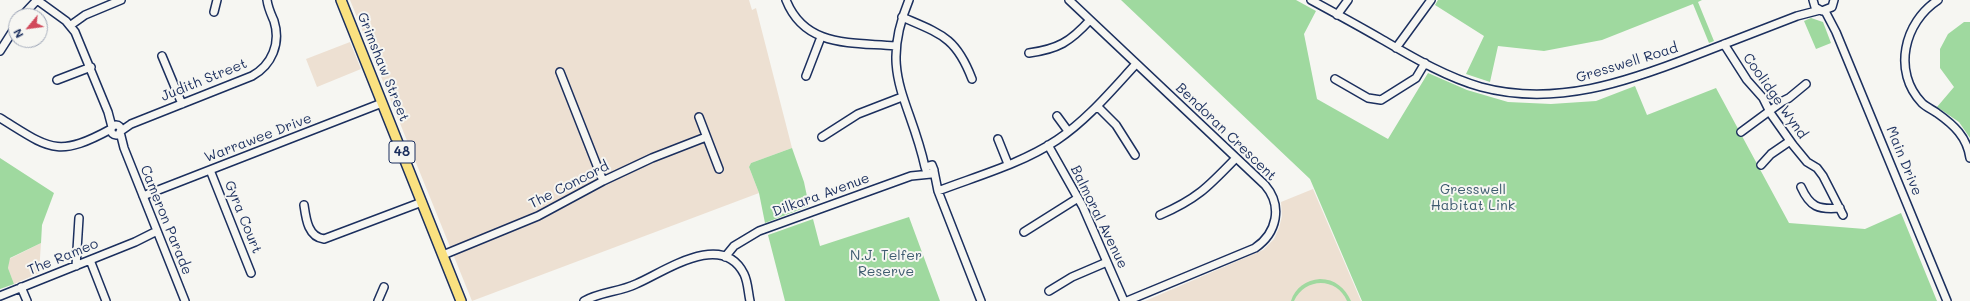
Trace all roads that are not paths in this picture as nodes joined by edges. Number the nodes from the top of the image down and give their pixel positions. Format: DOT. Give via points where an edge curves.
graph roads {
  1 [pos="37,0"];
  2 [pos="120,0"];
  3 [pos="216,0"];
  4 [pos="267,0"];
  5 [pos="341,0"];
  6 [pos="786,0"];
  7 [pos="909,0"];
  8 [pos="1069,0"];
  9 [pos="1311,0"];
  10 [pos="1348,0"];
  11 [pos="1431,0"];
  12 [pos="1938,0"];
  13 [pos="1813,1"];
  14 [pos="1830,5"];
  15 [pos="30,8"];
  16 [pos="214,12"];
  17 [pos="1337,14"];
  18 [pos="1797,16"];
  19 [pos="902,17"];
  20 [pos="1090,20"];
  21 [pos="71,25"];
  22 [pos="821,37"];
  23 [pos="8,38"];
  24 [pos="1724,44"];
  25 [pos="895,46"];
  26 [pos="1396,48"];
  27 [pos="0,51"];
  28 [pos="1029,53"];
  29 [pos="162,56"];
  30 [pos="1425,63"];
  31 [pos="1136,64"];
  32 [pos="91,67"];
  33 [pos="560,72"];
  34 [pos="806,76"];
  35 [pos="1333,78"];
  36 [pos="972,79"];
  37 [pos="57,80"];
  38 [pos="1806,84"];
  39 [pos="902,97"];
  40 [pos="382,103"];
  41 [pos="182,104"];
  42 [pos="1097,106"];
  43 [pos="1769,111"];
  44 [pos="1057,116"];
  45 [pos="699,117"];
  46 [pos="0,118"];
  47 [pos="116,130"];
  48 [pos="1068,132"];
  49 [pos="1741,132"];
  50 [pos="706,137"];
  51 [pos="822,137"];
  52 [pos="998,139"];
  53 [pos="1790,141"];
  54 [pos="1048,145"];
  55 [pos="1134,155"];
  56 [pos="1236,158"];
  57 [pos="1970,158"];
  58 [pos="1008,164"];
  59 [pos="1761,165"];
  60 [pos="719,169"];
  61 [pos="210,170"];
  62 [pos="928,170"];
  63 [pos="603,181"];
  64 [pos="1802,187"];
  65 [pos="938,191"];
  66 [pos="143,196"];
  67 [pos="1078,198"];
  68 [pos="422,202"];
  69 [pos="304,205"];
  70 [pos="1160,215"];
  71 [pos="79,218"];
  72 [pos="1024,232"];
  73 [pos="157,233"];
  74 [pos="443,255"];
  75 [pos="727,258"];
  76 [pos="90,260"];
  77 [pos="1107,262"];
  78 [pos="76,266"];
  79 [pos="252,273"];
  80 [pos="21,287"];
  81 [pos="384,287"];
  82 [pos="1049,291"];
  83 [pos="606,294"];
  84 [pos="0,296"];
  85 [pos="27,301"];
  86 [pos="106,301"];
  87 [pos="185,301"];
  88 [pos="378,301"];
  89 [pos="461,301"];
  90 [pos="584,301"];
  91 [pos="590,301"];
  92 [pos="750,301"];
  93 [pos="981,301"];
  94 [pos="1124,301"];
  95 [pos="1128,301"];
  96 [pos="1947,301"];
  1 -- 15 [label="street"];
  1 -- 21 [label="street, Cameron Parade"];
  2 -- 21 [label="street" via="85,15"];
  3 -- 16 [label="street"];
  4 -- 41 [label="street, Judith Street" via="276,37 275,48 267,64 252,76"];
  5 -- 40 [label="main road, Grimshaw Street / 48"];
  6 -- 22 [label="street" via="801,24"];
  7 -- 19 [label="street"];
  8 -- 20 [label="street, Bendoran Crescent"];
  9 -- 17 [label="street, Gresswell Road"];
  10 -- 17 [label="street"];
  11 -- 26 [label="street"];
  12 -- 57 [label="street" via="1918,18 1909,35 1904,60 1906,74 1910,86 1922,103 1949,121 1961,134"];
  13 -- 14 [label="street" via="1815,7"];
  13 -- 18 [label="street, Gresswell Road"];
  14 -- 18 [label="street, Gresswell Road"];
  14 -- 96 [label="street, Main Drive" via="1836,32"];
  17 -- 26 [label="street, Gresswell Road"];
  18 -- 24 [label="street, Gresswell Road"];
  19 -- 25 [label="street"];
  19 -- 36 [label="street" via="948,40 961,54"];
  20 -- 28 [label="street" via="1060,46"];
  20 -- 31 [label="street, Bendoran Crescent"];
  21 -- 32 [label="street, Cameron Parade"];
  22 -- 25 [label="street"];
  22 -- 34 [label="street"];
  23 -- 27 [label="street"];
  24 -- 30 [label="street, Gresswell Road" via="1619,82 1557,94 1539,95 1494,90 1466,82"];
  24 -- 43 [label="street, Coolidge Wynd" via="1744,77 1763,98"];
  25 -- 39 [label="street"];
  26 -- 30 [label="street, Gresswell Road"];
  29 -- 41 [label="street"];
  30 -- 35 [label="street" via="1416,78 1381,100 1368,98"];
  31 -- 42 [label="street"];
  31 -- 56 [label="street, Bendoran Crescent"];
  32 -- 37 [label="street"];
  32 -- 47 [label="street, Cameron Parade"];
  33 -- 63 [label="street"];
  38 -- 43 [label="street"];
  39 -- 51 [label="street" via="858,114"];
  39 -- 62 [label="street"];
  40 -- 61 [label="street, Warrawee Drive"];
  40 -- 68 [label="main road, Grimshaw Street / 48"];
  41 -- 47 [label="street, Judith Street"];
  42 -- 48 [label="street"];
  42 -- 55 [label="street" via="1116,125"];
  43 -- 49 [label="street"];
  43 -- 53 [label="street, Coolidge Wynd"];
  44 -- 48 [label="street"];
  45 -- 50 [label="street"];
  46 -- 47 [label="street, Judith Street" via="50,147 72,146"];
  47 -- 66 [label="street, Cameron Parade"];
  48 -- 54 [label="street"];
  50 -- 60 [label="street"];
  50 -- 63 [label="street, The Concord"];
  52 -- 58 [label="street"];
  53 -- 59 [label="street" via="1771,154"];
  53 -- 64 [label="street, Coolidge Wynd" via="1807,162 1819,170 1841,211 1812,204"];
  54 -- 58 [label="street"];
  54 -- 67 [label="street, Balmoral Avenue"];
  56 -- 70 [label="street" via="1200,194"];
  56 -- 95 [label="street, Bendoran Crescent" via="1264,185 1273,199 1275,219 1269,235 1250,250"];
  58 -- 65 [label="street"];
  61 -- 66 [label="street, Warrawee Drive"];
  61 -- 79 [label="street, Gyra Court"];
  62 -- 65 [label="street"];
  62 -- 75 [label="street, Dilkara Avenue" via="759,231 741,241"];
  63 -- 74 [label="street, The Concord" via="538,216"];
  65 -- 93 [label="street"];
  66 -- 73 [label="street, Cameron Parade"];
  67 -- 72 [label="street"];
  67 -- 77 [label="street, Balmoral Avenue"];
  68 -- 69 [label="street" via="324,239 316,237 311,231 306,221"];
  68 -- 74 [label="main road, Grimshaw Street / 48"];
  71 -- 78 [label="street"];
  73 -- 76 [label="street, The Rameo"];
  73 -- 87 [label="street, Cameron Parade"];
  74 -- 89 [label="main road, Grimshaw Street / 48"];
  75 -- 83 [label="street" via="709,254 684,260 634,285"];
  75 -- 92 [label="street" via="743,273"];
  76 -- 78 [label="street, The Rameo"];
  76 -- 86 [label="street"];
  77 -- 82 [label="street" via="1072,277"];
  77 -- 94 [label="street, Balmoral Avenue"];
  78 -- 80 [label="street, The Rameo"];
  80 -- 84 [label="street, The Rameo"];
  80 -- 85 [label="street"];
  81 -- 88 [label="street"];
  83 -- 90 [label="street"];
  83 -- 91 [label="street"];
}
